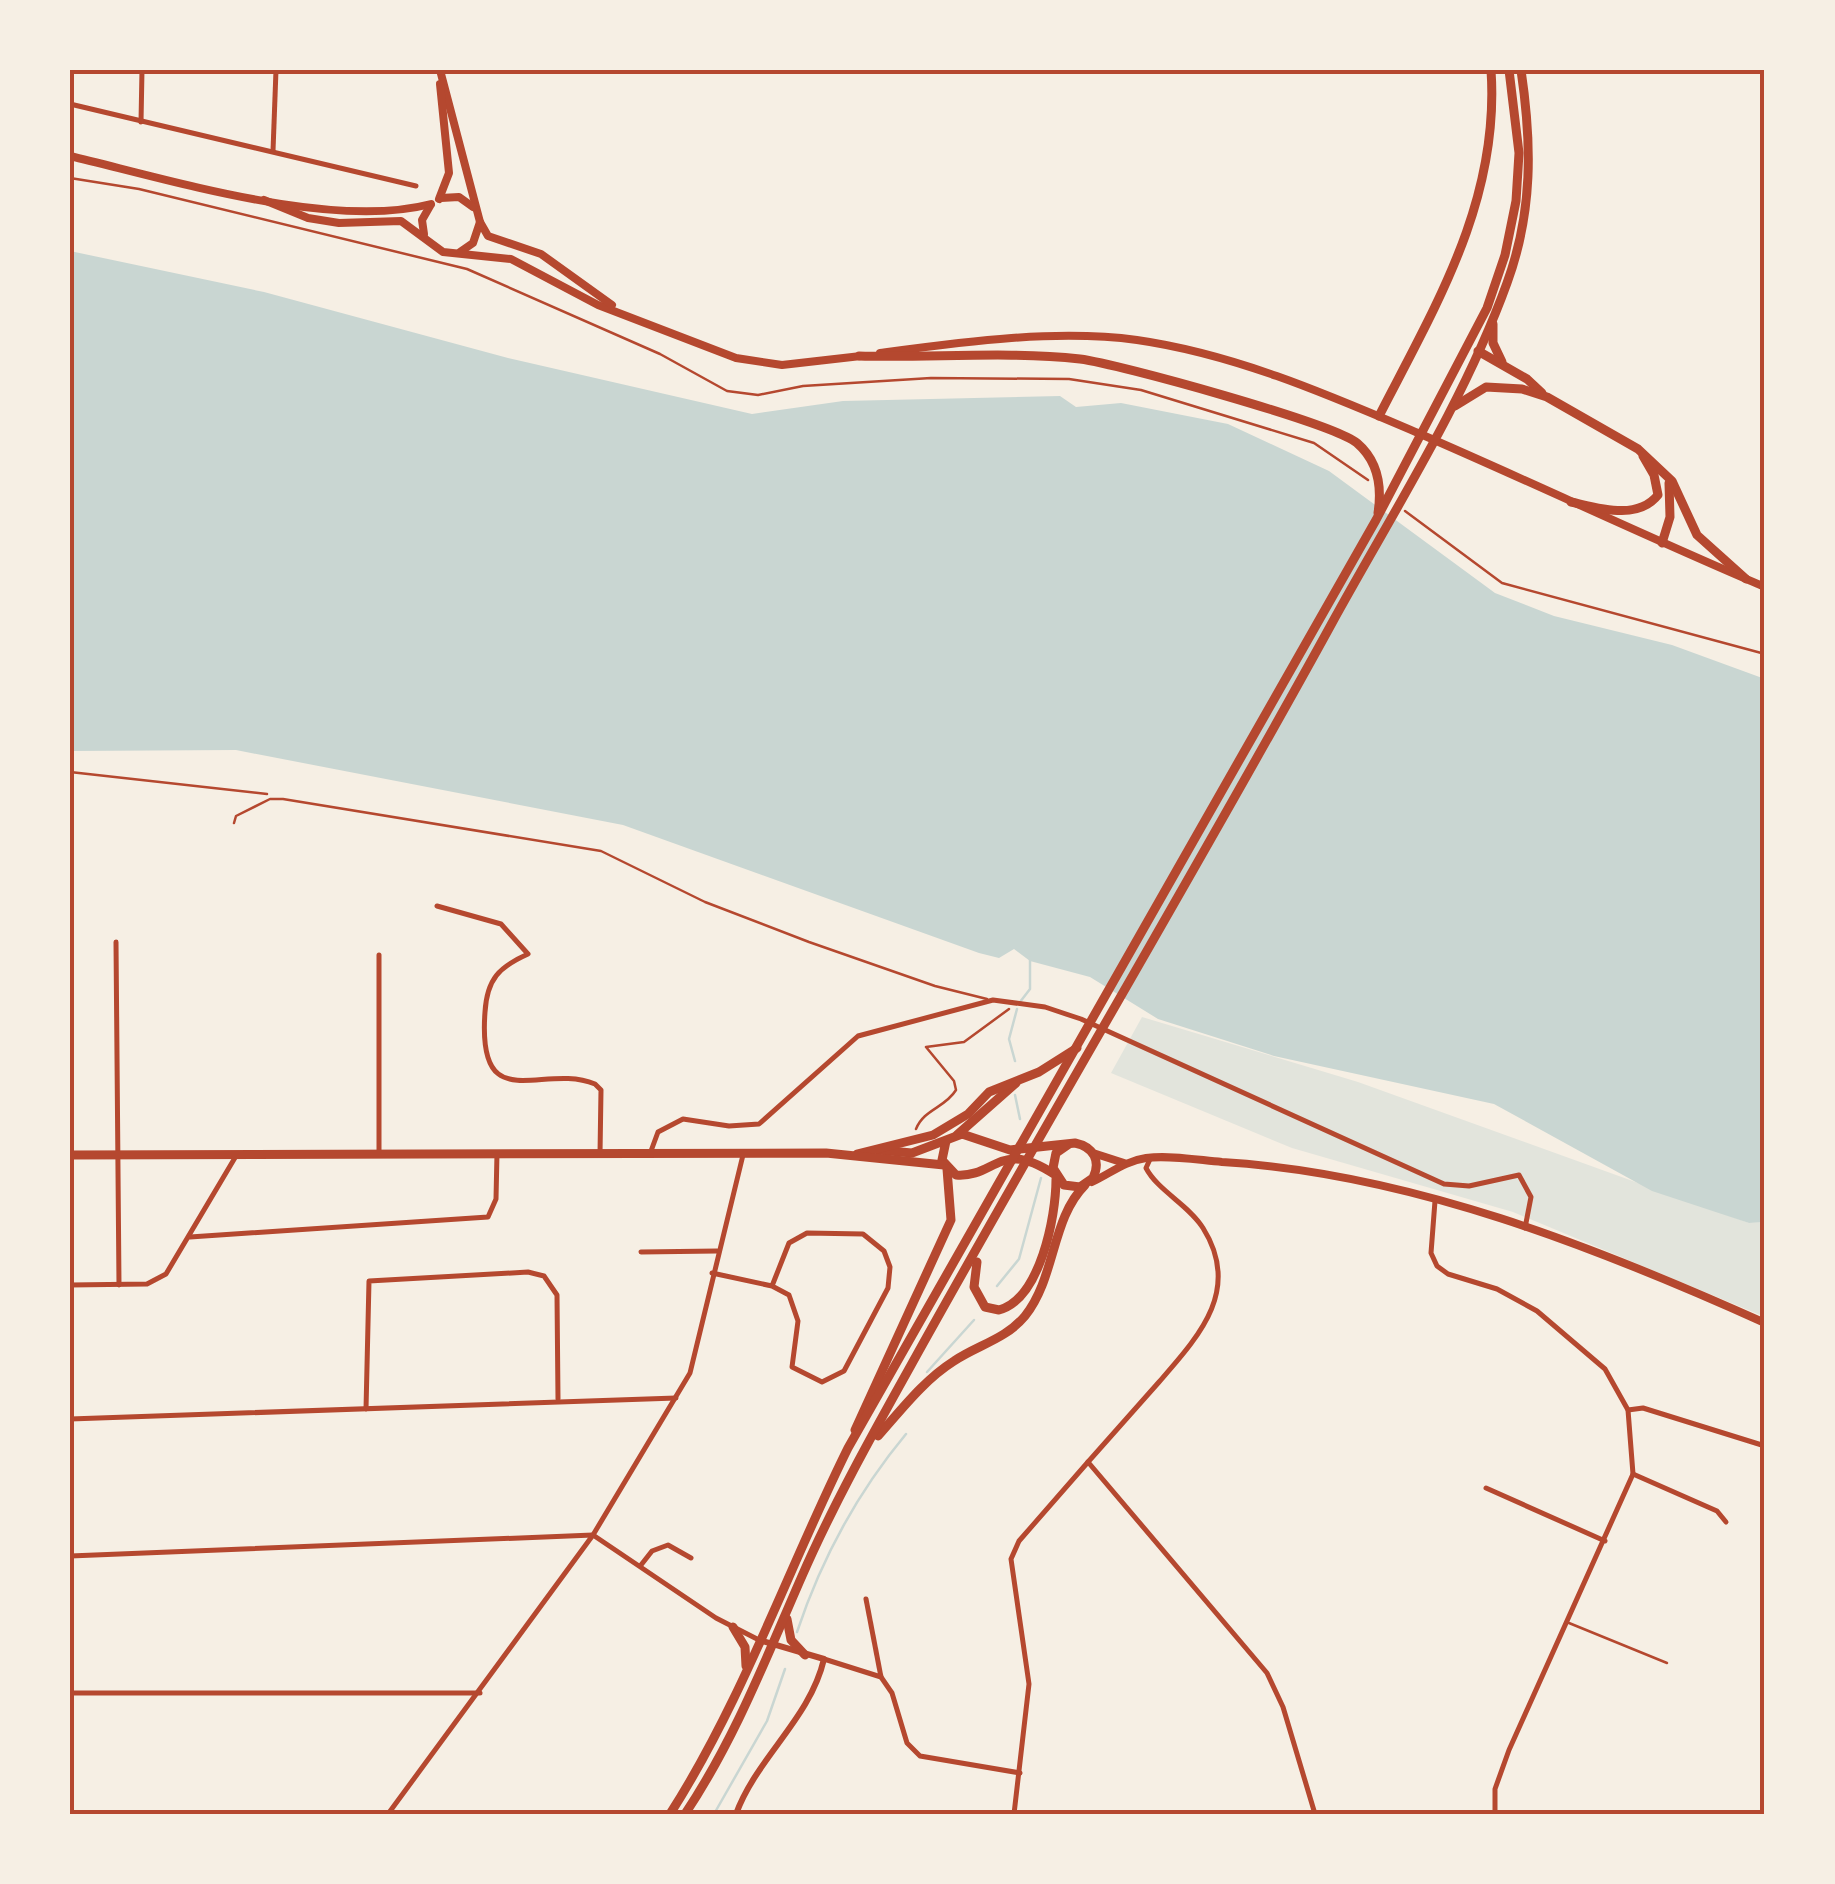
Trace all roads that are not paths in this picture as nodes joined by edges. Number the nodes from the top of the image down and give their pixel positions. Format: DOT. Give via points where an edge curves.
graph roads {
  1 [pos="142,70"];
  2 [pos="276,70"];
  3 [pos="440,70"];
  4 [pos="1490,70"];
  5 [pos="1509,70"];
  6 [pos="1521,70"];
  7 [pos="70,104"];
  8 [pos="141,122"];
  9 [pos="273,152"];
  10 [pos="70,156"];
  11 [pos="416,186"];
  12 [pos="264,200"];
  13 [pos="435,201"];
  14 [pos="476,211"];
  15 [pos="480,222"];
  16 [pos="426,239"];
  17 [pos="454,254"];
  18 [pos="633,318"];
  19 [pos="1493,322"];
  20 [pos="1478,351"];
  21 [pos="859,356"];
  22 [pos="1462,358"];
  23 [pos="1503,365"];
  24 [pos="1547,397"];
  25 [pos="1379,416"];
  26 [pos="1440,417"];
  27 [pos="1638,450"];
  28 [pos="1665,472"];
  29 [pos="1571,502"];
  30 [pos="1376,520"];
  31 [pos="1662,543"];
  32 [pos="1746,579"];
  33 [pos="1765,588"];
  34 [pos="234,823"];
  35 [pos="437,906"];
  36 [pos="116,942"];
  37 [pos="378,956"];
  38 [pos="993,1000"];
  39 [pos="1080,1047"];
  40 [pos="1018,1081"];
  41 [pos="952,1137"];
  42 [pos="1070,1144"];
  43 [pos="878,1150"];
  44 [pos="379,1153"];
  45 [pos="496,1153"];
  46 [pos="1093,1153"];
  47 [pos="116,1154"];
  48 [pos="237,1154"];
  49 [pos="600,1154"];
  50 [pos="650,1154"];
  51 [pos="853,1154"];
  52 [pos="70,1155"];
  53 [pos="743,1155"];
  54 [pos="1151,1157"];
  55 [pos="1124,1163"];
  56 [pos="945,1167"];
  57 [pos="1055,1176"];
  58 [pos="1087,1184"];
  59 [pos="1436,1200"];
  60 [pos="1526,1228"];
  61 [pos="190,1237"];
  62 [pos="979,1249"];
  63 [pos="717,1251"];
  64 [pos="642,1252"];
  65 [pos="712,1273"];
  66 [pos="118,1284"];
  67 [pos="70,1285"];
  68 [pos="772,1286"];
  69 [pos="1765,1323"];
  70 [pos="676,1398"];
  71 [pos="558,1400"];
  72 [pos="366,1408"];
  73 [pos="1628,1410"];
  74 [pos="70,1420"];
  75 [pos="870,1446"];
  76 [pos="1765,1446"];
  77 [pos="848,1448"];
  78 [pos="1088,1462"];
  79 [pos="1633,1474"];
  80 [pos="1486,1488"];
  81 [pos="1726,1522"];
  82 [pos="594,1535"];
  83 [pos="1605,1541"];
  84 [pos="70,1556"];
  85 [pos="691,1558"];
  86 [pos="641,1564"];
  87 [pos="866,1599"];
  88 [pos="788,1608"];
  89 [pos="1567,1622"];
  90 [pos="733,1627"];
  91 [pos="759,1640"];
  92 [pos="772,1646"];
  93 [pos="805,1655"];
  94 [pos="824,1660"];
  95 [pos="1667,1663"];
  96 [pos="746,1669"];
  97 [pos="880,1677"];
  98 [pos="70,1693"];
  99 [pos="480,1693"];
  100 [pos="1020,1772"];
  101 [pos="388,1814"];
  102 [pos="670,1814"];
  103 [pos="685,1814"];
  104 [pos="736,1814"];
  105 [pos="1014,1814"];
  106 [pos="1315,1814"];
  107 [pos="1495,1814"];
  1 -- 8 [label="street"];
  2 -- 9 [label="street"];
  3 -- 13 [label="main road" via="450,173"];
  3 -- 14 [label="main road"];
  4 -- 25 [label="main road" via="1490,147 1471,228"];
  5 -- 22 [label="main road" via="1516,201 1488,308"];
  6 -- 19 [label="main road" via="1529,201"];
  7 -- 8 [label="street"];
  8 -- 9 [label="street"];
  9 -- 11 [label="street"];
  10 -- 12 [label="main road"];
  12 -- 13 [label="main road" via="353,212"];
  12 -- 16 [label="main road" via="308,218 401,222"];
  13 -- 14 [label="main road" via="459,197"];
  13 -- 16 [label="main road" via="422,220"];
  14 -- 15 [label="main road"];
  15 -- 17 [label="main road" via="474,243"];
  15 -- 18 [label="main road" via="488,236 541,254"];
  16 -- 17 [label="main road"];
  17 -- 18 [label="main road" via="511,259"];
  18 -- 21 [label="main road" via="758,363"];
  19 -- 20 [label="main road"];
  19 -- 23 [label="main road"];
  20 -- 22 [label="main road"];
  20 -- 23 [label="main road"];
  20 -- 26 [label="main road"];
  21 -- 25 [label="main road" via="1057,338 1136,340 1247,367"];
  21 -- 30 [label="main road" via="1086,360 1223,398 1354,440 1376,472"];
  22 -- 26 [label="main road"];
  23 -- 24 [label="main road"];
  24 -- 26 [label="main road" via="1486,387"];
  24 -- 27 [label="main road"];
  25 -- 29 [label="main road"];
  26 -- 30 [label="main road"];
  26 -- 62 [label="main road"];
  27 -- 28 [label="main road"];
  27 -- 29 [label="main road" via="1656,480 1654,500 1616,511"];
  28 -- 31 [label="main road" via="1672,497"];
  28 -- 32 [label="main road" via="1697,536"];
  29 -- 31 [label="main road"];
  30 -- 39 [label="main road"];
  31 -- 32 [label="main road"];
  32 -- 33 [label="main road"];
  34 -- 38 [label="lane" via="259,804 284,799 601,852 810,942"];
  35 -- 49 [label="street" via="502,924 528,954 506,964 490,983 484,1026 492,1064 513,1082 595,1084 601,1090"];
  36 -- 47 [label="street"];
  37 -- 44 [label="street"];
  38 -- 50 [label="street" via="858,1036 759,1124 683,1119 658,1132"];
  38 -- 60 [label="street" via="1081,1019 1444,1184 1470,1186 1519,1175 1532,1203"];
  39 -- 40 [label="main road"];
  39 -- 77 [label="main road"];
  40 -- 41 [label="main road"];
  40 -- 43 [label="main road" via="989,1092 953,1125"];
  41 -- 42 [label="main road" via="1010,1150"];
  41 -- 43 [label="main road" via="912,1153"];
  41 -- 56 [label="main road" via="942,1149"];
  42 -- 46 [label="main road"];
  42 -- 57 [label="main road" via="1054,1158"];
  43 -- 51 [label="main road"];
  44 -- 45 [label="main road"];
  44 -- 48 [label="main road"];
  45 -- 49 [label="main road"];
  45 -- 61 [label="street" via="496,1198 488,1217"];
  46 -- 55 [label="main road"];
  46 -- 58 [label="main road" via="1097,1168"];
  47 -- 48 [label="main road"];
  47 -- 52 [label="main road"];
  47 -- 66 [label="street"];
  48 -- 61 [label="street"];
  49 -- 50 [label="main road"];
  50 -- 53 [label="main road"];
  51 -- 53 [label="main road"];
  51 -- 56 [label="main road"];
  53 -- 63 [label="street"];
  54 -- 55 [label="main road"];
  54 -- 59 [label="main road" via="1274,1167"];
  54 -- 78 [label="street" via="1151,1176 1203,1228 1220,1289 1193,1342"];
  55 -- 58 [label="main road"];
  56 -- 57 [label="main road" via="962,1176 990,1163 1032,1160"];
  56 -- 77 [label="main road" via="952,1220"];
  57 -- 58 [label="main road" via="1070,1187"];
  57 -- 62 [label="main road" via="1053,1223 1022,1297 1010,1306 986,1306 978,1299"];
  58 -- 75 [label="main road" via="1066,1212 1050,1270 1023,1318 932,1378"];
  59 -- 60 [label="main road"];
  59 -- 73 [label="street" via="1431,1253 1437,1266 1537,1311 1605,1369"];
  60 -- 69 [label="main road"];
  61 -- 66 [label="street" via="156,1281"];
  62 -- 75 [label="main road"];
  63 -- 64 [label="street"];
  63 -- 65 [label="street"];
  65 -- 68 [label="street"];
  65 -- 70 [label="street" via="690,1373"];
  66 -- 67 [label="street"];
  68 -- 68 [label="street" via="789,1243 807,1233 863,1234 884,1250 890,1267 888,1288 844,1371 831,1382 792,1367 798,1312 789,1295"];
  70 -- 71 [label="street"];
  70 -- 82 [label="street"];
  71 -- 72 [label="street"];
  71 -- 72 [label="street" via="557,1295 544,1276 528,1272 370,1281"];
  72 -- 74 [label="street"];
  73 -- 76 [label="street" via="1643,1408"];
  73 -- 79 [label="street"];
  75 -- 88 [label="main road"];
  77 -- 91 [label="main road"];
  78 -- 100 [label="street" via="1011,1558 1029,1684"];
  78 -- 106 [label="street" via="1267,1674 1284,1707"];
  79 -- 81 [label="street" via="1717,1511"];
  79 -- 83 [label="street"];
  80 -- 83 [label="street"];
  82 -- 84 [label="street"];
  82 -- 86 [label="street"];
  82 -- 99 [label="street"];
  83 -- 89 [label="street"];
  85 -- 86 [label="street" via="668,1545 652,1550"];
  86 -- 90 [label="street"];
  87 -- 97 [label="street"];
  88 -- 92 [label="main road"];
  88 -- 93 [label="main road" via="788,1633"];
  89 -- 95 [label="lane"];
  89 -- 107 [label="street" via="1495,1789"];
  90 -- 91 [label="street"];
  90 -- 96 [label="main road" via="745,1647"];
  91 -- 92 [label="street"];
  91 -- 96 [label="main road"];
  92 -- 93 [label="street"];
  92 -- 103 [label="main road" via="732,1737"];
  93 -- 94 [label="street"];
  94 -- 97 [label="street"];
  94 -- 104 [label="street" via="818,1687 759,1767"];
  96 -- 102 [label="main road"];
  97 -- 100 [label="street" via="892,1693 907,1743 920,1756"];
  98 -- 99 [label="street"];
  99 -- 101 [label="street"];
  100 -- 105 [label="street"];
}
